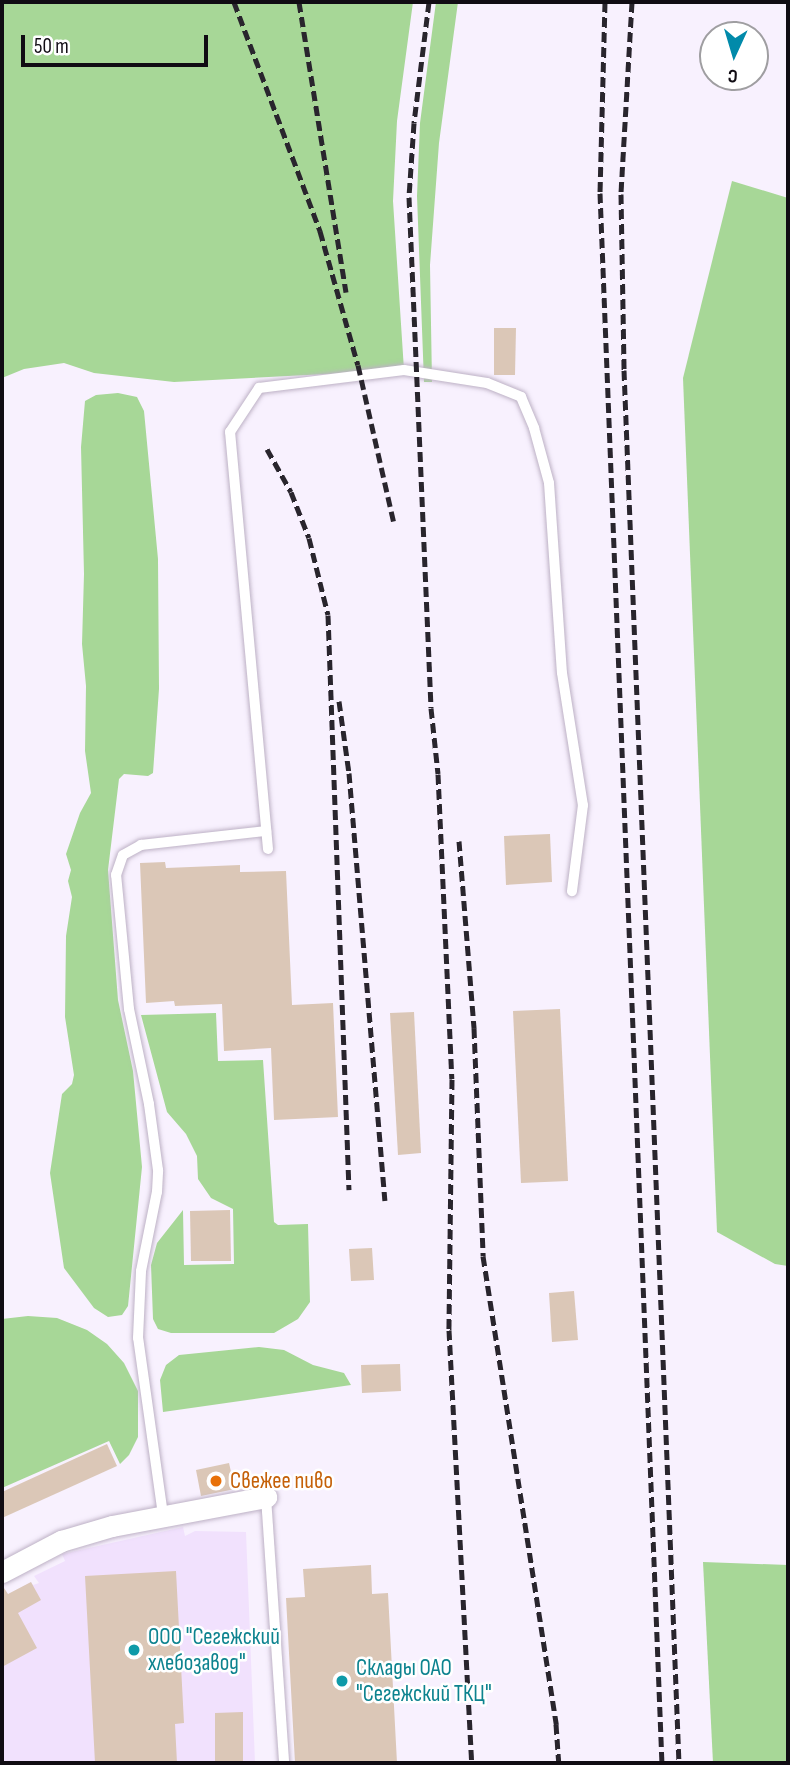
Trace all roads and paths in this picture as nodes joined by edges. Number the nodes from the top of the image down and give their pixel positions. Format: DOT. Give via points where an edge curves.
graph roads {
  1 [pos="266,831"];
  2 [pos="268,849"];
  3 [pos="572,891"];
  4 [pos="266,1497"];
  5 [pos="163,1515"];
  6 [pos="2,1572"];
  7 [pos="284,1763"];
  1 -- 2 [label="lane"];
  1 -- 3 [label="lane" via="230,432 259,388 404,370 487,383 521,397 550,483 562,673 583,805"];
  1 -- 5 [label="lane" via="141,845 123,855 116,875 129,1009 158,1170 141,1271 138,1338"];
  4 -- 5 [label="street"];
  4 -- 7 [label="lane"];
  5 -- 6 [label="street" via="61,1541"];
}
